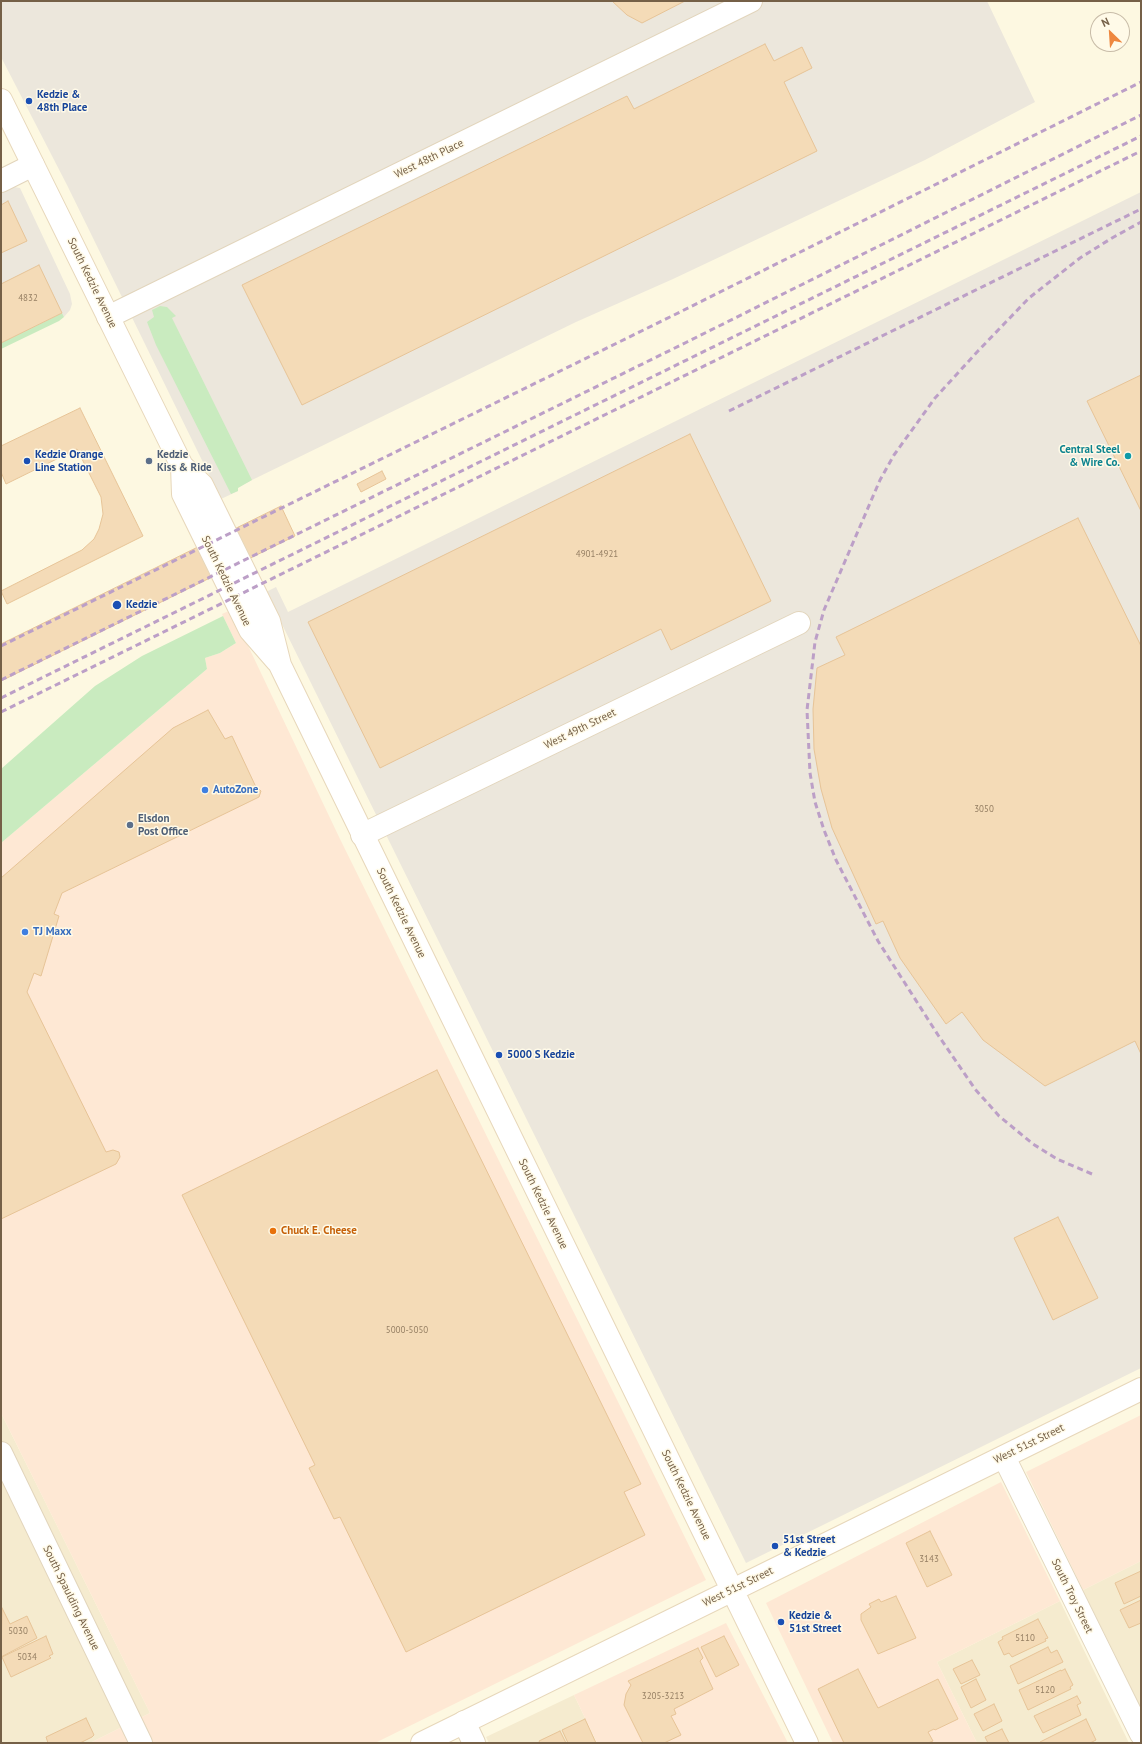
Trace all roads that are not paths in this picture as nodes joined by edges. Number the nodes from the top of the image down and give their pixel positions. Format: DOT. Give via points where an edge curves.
graph roads {
  1 [pos="751,1"];
  2 [pos="1,100"];
  3 [pos="33,165"];
  4 [pos="1,181"];
  5 [pos="108,317"];
  6 [pos="799,623"];
  7 [pos="362,835"];
  8 [pos="1141,1389"];
  9 [pos="1,1453"];
  10 [pos="1004,1457"];
  11 [pos="732,1590"];
  12 [pos="464,1722"];
  13 [pos="1141,1734"];
  14 [pos="141,1743"];
  15 [pos="422,1743"];
  16 [pos="474,1743"];
  17 [pos="807,1743"];
  1 -- 5 [label="street, West 48th Place"];
  2 -- 3 [label="street, South Kedzie Avenue"];
  3 -- 4 [label="street"];
  3 -- 5 [label="street, South Kedzie Avenue"];
  5 -- 7 [label="street, South Kedzie Avenue" via="182,466 202,485 255,592 269,621 280,665"];
  6 -- 7 [label="street, West 49th Street"];
  7 -- 11 [label="street, South Kedzie Avenue"];
  8 -- 10 [label="street, West 51st Street"];
  9 -- 14 [label="street, South Spaulding Avenue"];
  10 -- 11 [label="street, West 51st Street"];
  10 -- 13 [label="street, South Troy Street"];
  11 -- 12 [label="street, West 51st Street"];
  11 -- 17 [label="street, South Kedzie Avenue"];
  12 -- 15 [label="street, West 51st Street"];
  12 -- 16 [label="street"];
}
